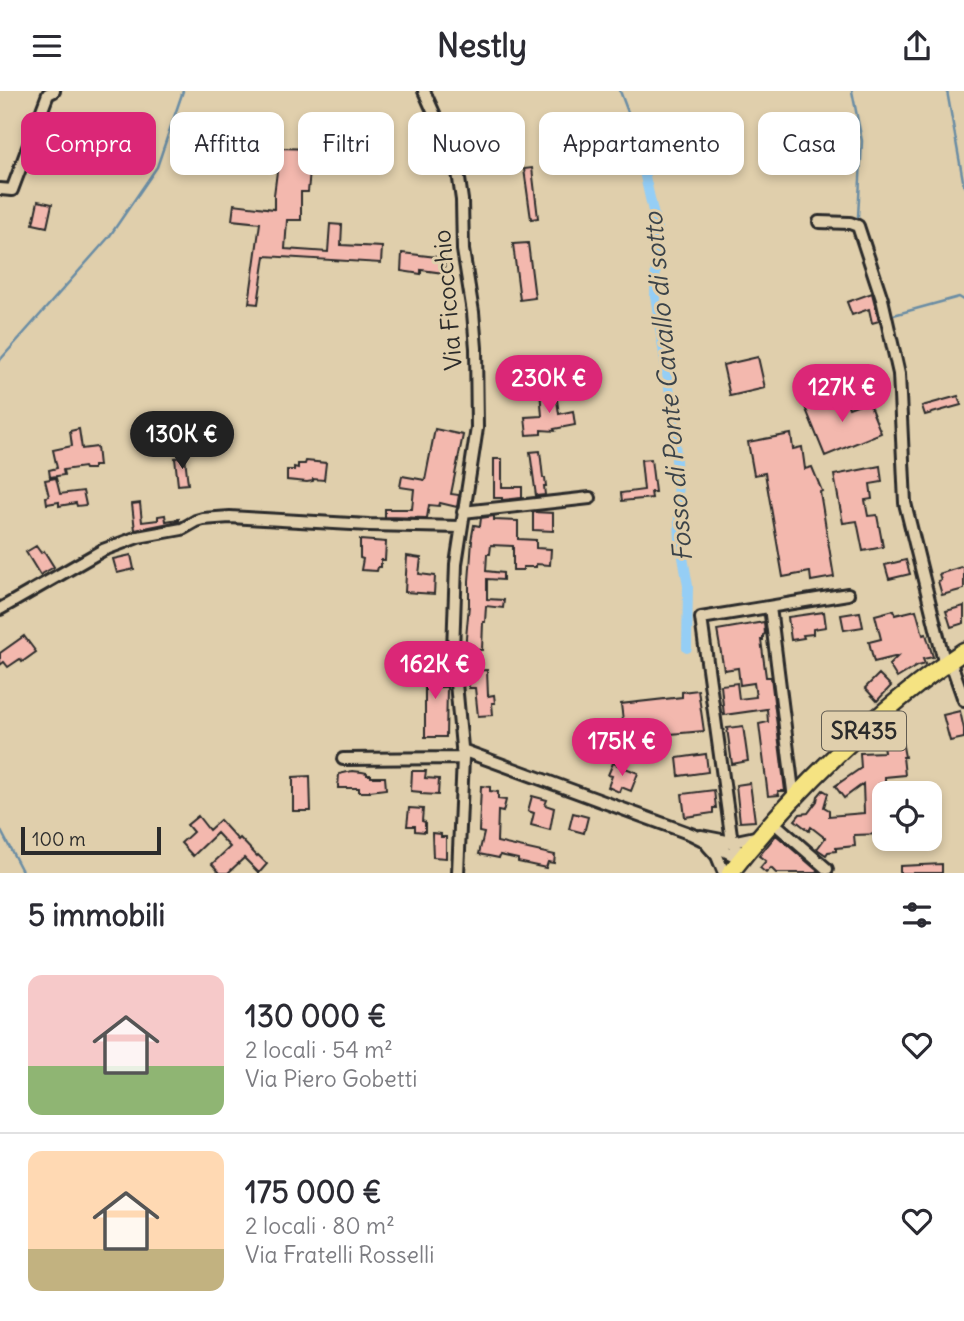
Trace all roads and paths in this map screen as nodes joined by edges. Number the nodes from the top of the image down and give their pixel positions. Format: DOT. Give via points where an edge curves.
graph roads {
  1 [pos="54,91"];
  2 [pos="424,91"];
  3 [pos="0,189"];
  4 [pos="819,222"];
  5 [pos="590,498"];
  6 [pos="463,512"];
  7 [pos="461,527"];
  8 [pos="848,594"];
  9 [pos="770,607"];
  10 [pos="0,609"];
  11 [pos="953,659"];
  12 [pos="964,700"];
  13 [pos="463,754"];
  14 [pos="343,759"];
  15 [pos="794,799"];
  16 [pos="773,823"];
  17 [pos="691,834"];
  18 [pos="762,835"];
  19 [pos="732,842"];
  20 [pos="741,859"];
  21 [pos="827,869"];
  22 [pos="458,873"];
  23 [pos="724,873"];
  24 [pos="730,873"];
  1 -- 3 [label="street" via="48,94 12,190"];
  2 -- 6 [label="street, Via Ficocchio" via="458,172 474,326 477,428"];
  4 -- 11 [label="street" via="858,226 882,299 899,374 905,503"];
  5 -- 6 [label="street"];
  6 -- 7 [label="street, Via Ficocchio"];
  7 -- 10 [label="street" via="203,519 103,550"];
  7 -- 13 [label="street, Via Ficocchio" via="453,651"];
  8 -- 9 [label="street"];
  9 -- 15 [label="street"];
  9 -- 19 [label="street" via="701,618"];
  11 -- 12 [label="street"];
  11 -- 15 [label="main road, SR435" via="862,732"];
  13 -- 14 [label="street"];
  13 -- 17 [label="street"];
  13 -- 22 [label="street, Via Ficocchio"];
  15 -- 16 [label="main road, SR435"];
  16 -- 18 [label="main road, SR435"];
  16 -- 21 [label="street"];
  17 -- 19 [label="street"];
  17 -- 20 [label="street"];
  17 -- 23 [label="street" via="717,856"];
  18 -- 19 [label="street"];
  18 -- 20 [label="main road, SR435"];
  19 -- 20 [label="street"];
  20 -- 24 [label="main road, SR435"];
}
